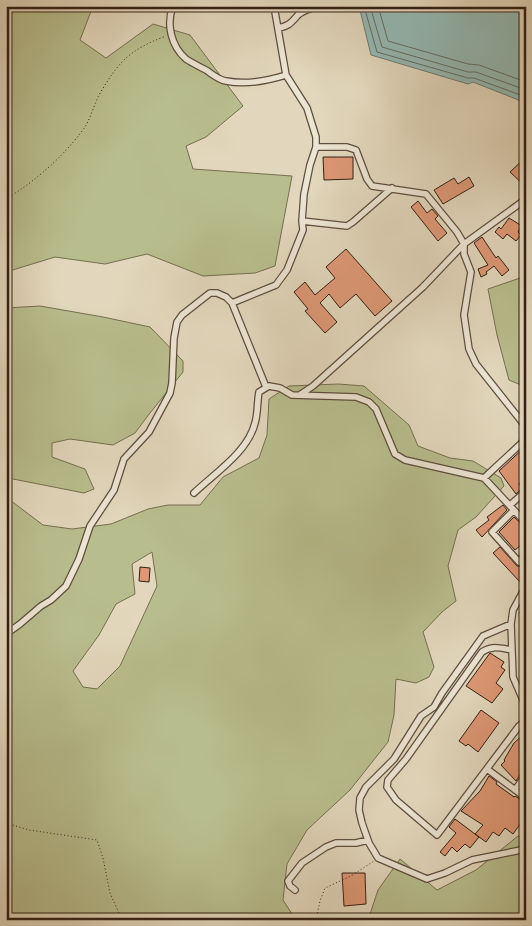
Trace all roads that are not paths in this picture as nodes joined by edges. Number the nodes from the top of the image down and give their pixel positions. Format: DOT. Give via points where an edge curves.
graph roads {
  1 [pos="173,6"];
  2 [pos="274,6"];
  3 [pos="321,6"];
  4 [pos="278,28"];
  5 [pos="286,75"];
  6 [pos="316,147"];
  7 [pos="392,188"];
  8 [pos="526,199"];
  9 [pos="302,220"];
  10 [pos="464,244"];
  11 [pos="232,303"];
  12 [pos="266,387"];
  13 [pos="301,394"];
  14 [pos="526,427"];
  15 [pos="526,439"];
  16 [pos="484,478"];
  17 [pos="526,491"];
  18 [pos="194,493"];
  19 [pos="512,507"];
  20 [pos="526,523"];
  21 [pos="526,554"];
  22 [pos="526,586"];
  23 [pos="512,624"];
  24 [pos="6,634"];
  25 [pos="512,650"];
  26 [pos="526,707"];
  27 [pos="526,720"];
  28 [pos="487,769"];
  29 [pos="526,775"];
  30 [pos="515,790"];
  31 [pos="526,798"];
  32 [pos="368,840"];
  33 [pos="526,849"];
  34 [pos="295,890"];
  1 -- 5 [label="street" via="170,35 176,46 186,58 223,81 242,83"];
  2 -- 4 [label="street"];
  3 -- 4 [label="street" via="307,9 287,27"];
  4 -- 5 [label="street"];
  5 -- 6 [label="street" via="307,108"];
  6 -- 7 [label="street" via="356,150 368,183"];
  6 -- 9 [label="street" via="304,194"];
  7 -- 9 [label="street" via="347,226"];
  7 -- 10 [label="street" via="426,194"];
  8 -- 10 [label="street"];
  9 -- 11 [label="street" via="303,230 281,280"];
  10 -- 13 [label="street" via="390,318"];
  10 -- 14 [label="street" via="471,272 464,315 469,348 476,364"];
  11 -- 12 [label="street"];
  11 -- 24 [label="street" via="226,297 210,294 182,314 174,338 170,394 149,432 124,459 114,490 90,526 66,586"];
  12 -- 13 [label="street" via="280,388 292,395"];
  12 -- 18 [label="street" via="259,392 255,423 242,450"];
  13 -- 16 [label="street" via="356,397 369,402 376,409 394,454 405,460"];
  15 -- 16 [label="street"];
  16 -- 19 [label="street"];
  17 -- 19 [label="street"];
  19 -- 20 [label="street"];
  19 -- 21 [label="street" via="492,532 519,562"];
  22 -- 23 [label="street" via="513,610"];
  23 -- 25 [label="street"];
  23 -- 32 [label="street" via="483,636 434,707 421,716 394,759 366,787 360,798 359,810"];
  25 -- 26 [label="street" via="513,677"];
  25 -- 28 [label="street" via="497,647 482,652 388,780 387,787 396,800 437,835"];
  27 -- 28 [label="street"];
  28 -- 30 [label="street"];
  29 -- 30 [label="street"];
  30 -- 31 [label="street"];
  32 -- 33 [label="street" via="378,858 427,879 472,860"];
  32 -- 34 [label="street" via="336,843 310,857 288,881"];
}
